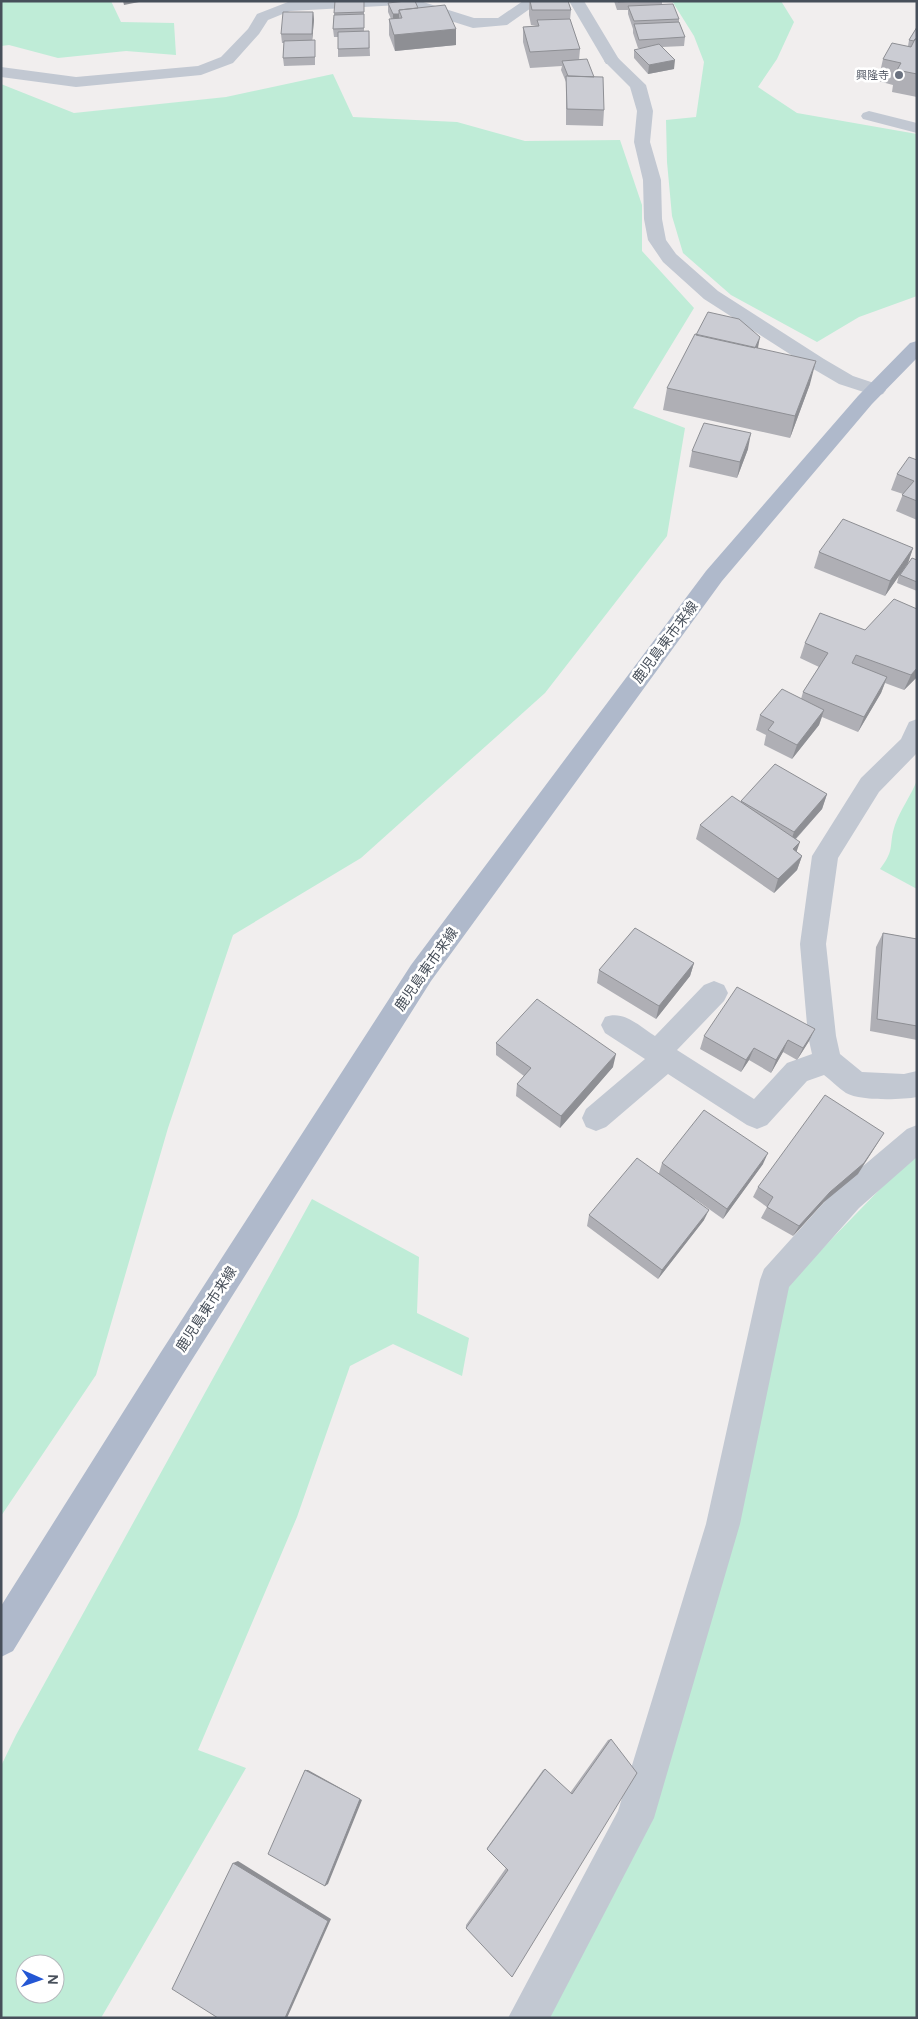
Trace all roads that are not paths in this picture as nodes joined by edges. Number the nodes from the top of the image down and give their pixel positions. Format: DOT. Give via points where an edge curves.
graph roads {
  1 [pos="397,1"];
  2 [pos="404,1"];
  3 [pos="534,1"];
  4 [pos="576,1"];
  5 [pos="1,72"];
  6 [pos="869,116"];
  7 [pos="917,128"];
  8 [pos="917,347"];
  9 [pos="876,390"];
  10 [pos="917,728"];
  11 [pos="714,993"];
  12 [pos="615,1025"];
  13 [pos="661,1055"];
  14 [pos="828,1061"];
  15 [pos="917,1084"];
  16 [pos="596,1118"];
  17 [pos="917,1138"];
  18 [pos="1,1639"];
  19 [pos="528,2018"];
  1 -- 5 [label="street" via="288,7 262,17 254,32 227,60 201,70 76,82"];
  2 -- 3 [label="street" via="473,23 502,22"];
  4 -- 9 [label="street" via="612,61 638,85 645,111 642,142 652,180 654,226 657,240 669,258 711,295 817,363 846,380"];
  6 -- 7 [label="lane"];
  8 -- 9 [label="main road, 鹿児島東市来線"];
  9 -- 18 [label="main road, 鹿児島東市来線" via="714,576 421,972"];
  10 -- 14 [label="street" via="912,743 870,785 825,856 814,944 822,1036"];
  11 -- 13 [label="street"];
  12 -- 13 [label="street"];
  13 -- 14 [label="street" via="757,1116 797,1072"];
  13 -- 16 [label="street"];
  14 -- 15 [label="street" via="856,1084 904,1087"];
  17 -- 19 [label="street" via="848,1198 776,1280 723,1524 636,1818"];
}
